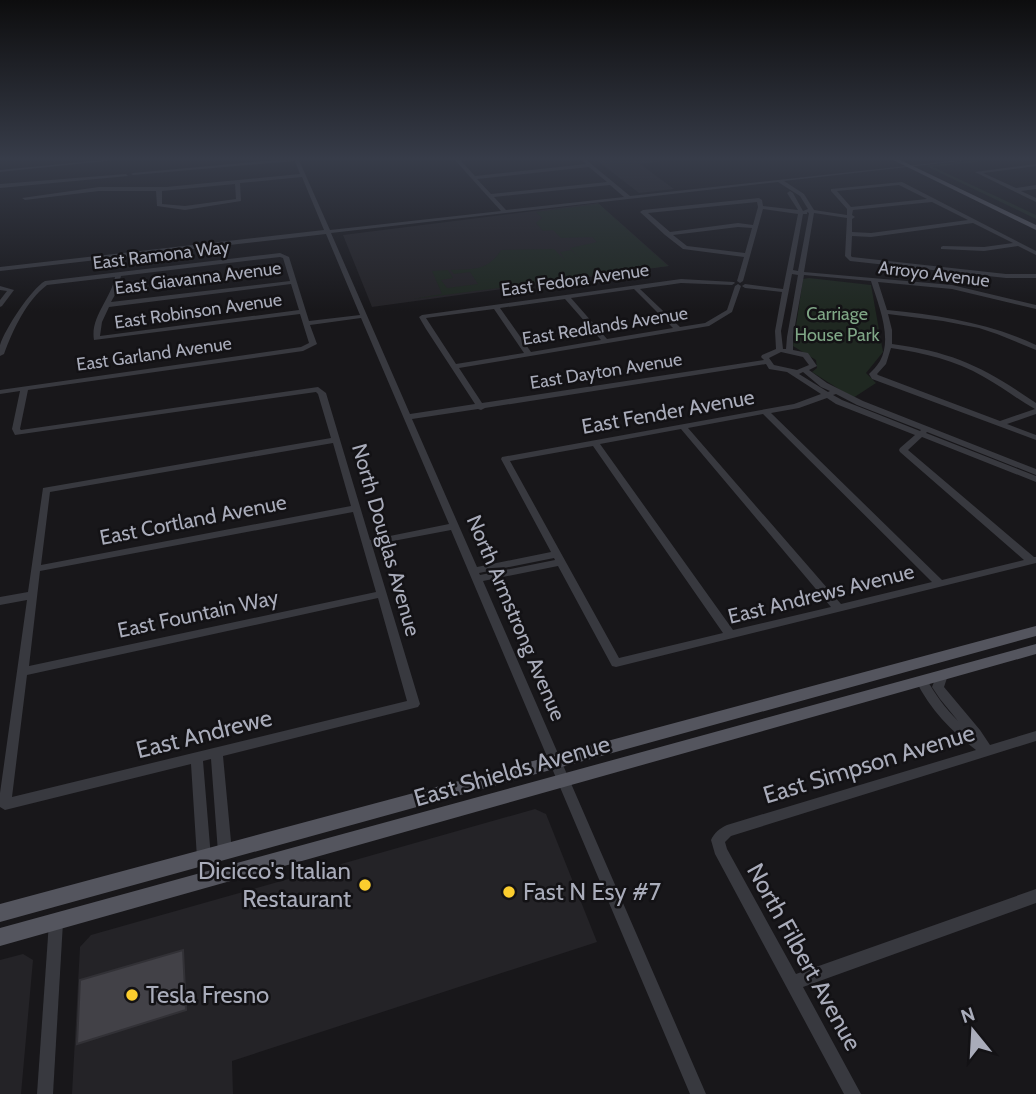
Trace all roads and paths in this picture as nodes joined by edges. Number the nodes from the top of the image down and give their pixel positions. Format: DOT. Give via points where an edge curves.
graph roads {
  1 [pos="319,209"];
  2 [pos="521,209"];
  3 [pos="669,209"];
  4 [pos="760,209"];
  5 [pos="782,209"];
  6 [pos="808,209"];
  7 [pos="810,209"];
  8 [pos="848,209"];
  9 [pos="876,209"];
  10 [pos="950,209"];
  11 [pos="998,209"];
  12 [pos="1008,209"];
  13 [pos="504,211"];
  14 [pos="801,211"];
  15 [pos="812,212"];
  16 [pos="851,213"];
  17 [pos="973,221"];
  18 [pos="810,222"];
  19 [pos="1036,222"];
  20 [pos="755,227"];
  21 [pos="1036,228"];
  22 [pos="328,231"];
  23 [pos="667,234"];
  24 [pos="850,234"];
  25 [pos="1019,244"];
  26 [pos="177,248"];
  27 [pos="943,248"];
  28 [pos="1036,253"];
  29 [pos="746,256"];
  30 [pos="178,267"];
  31 [pos="939,267"];
  32 [pos="0,269"];
  33 [pos="790,273"];
  34 [pos="118,274"];
  35 [pos="800,274"];
  36 [pos="1036,276"];
  37 [pos="874,281"];
  38 [pos="294,282"];
  39 [pos="740,284"];
  40 [pos="940,286"];
  41 [pos="635,287"];
  42 [pos="3,288"];
  43 [pos="786,289"];
  44 [pos="566,297"];
  45 [pos="0,305"];
  46 [pos="106,305"];
  47 [pos="496,307"];
  48 [pos="1036,307"];
  49 [pos="883,312"];
  50 [pos="363,314"];
  51 [pos="305,318"];
  52 [pos="679,330"];
  53 [pos="4,335"];
  54 [pos="606,342"];
  55 [pos="891,346"];
  56 [pos="1036,348"];
  57 [pos="780,350"];
  58 [pos="790,350"];
  59 [pos="0,354"];
  60 [pos="529,354"];
  61 [pos="766,362"];
  62 [pos="456,366"];
  63 [pos="806,371"];
  64 [pos="791,372"];
  65 [pos="24,389"];
  66 [pos="0,392"];
  67 [pos="835,392"];
  68 [pos="826,396"];
  69 [pos="481,408"];
  70 [pos="1036,409"];
  71 [pos="765,412"];
  72 [pos="409,420"];
  73 [pos="1000,424"];
  74 [pos="683,427"];
  75 [pos="923,432"];
  76 [pos="1036,438"];
  77 [pos="336,440"];
  78 [pos="595,443"];
  79 [pos="1036,472"];
  80 [pos="1036,479"];
  81 [pos="357,508"];
  82 [pos="454,526"];
  83 [pos="368,543"];
  84 [pos="559,558"];
  85 [pos="1034,561"];
  86 [pos="36,569"];
  87 [pos="475,575"];
  88 [pos="940,584"];
  89 [pos="382,594"];
  90 [pos="33,595"];
  91 [pos="0,601"];
  92 [pos="839,609"];
  93 [pos="1031,632"];
  94 [pos="731,636"];
  95 [pos="1036,649"];
  96 [pos="22,672"];
  97 [pos="942,676"];
  98 [pos="922,681"];
  99 [pos="414,704"];
  100 [pos="1036,736"];
  101 [pos="987,751"];
  102 [pos="216,752"];
  103 [pos="197,757"];
  104 [pos="554,762"];
  105 [pos="563,782"];
  106 [pos="718,840"];
  107 [pos="225,852"];
  108 [pos="204,858"];
  109 [pos="1036,896"];
  110 [pos="0,913"];
  111 [pos="56,922"];
  112 [pos="0,937"];
  113 [pos="792,983"];
  114 [pos="45,1094"];
  115 [pos="698,1094"];
  116 [pos="853,1094"];
  1 -- 22 [label="street, North Armstrong Avenue"];
  2 -- 13 [label="street"];
  3 -- 23 [label="street" via="643,212"];
  4 -- 20 [label="street, East Redlands Avenue"];
  5 -- 14 [label="street"];
  6 -- 15 [label="street"];
  7 -- 15 [label="street"];
  8 -- 16 [label="street"];
  9 -- 16 [label="street"];
  10 -- 17 [label="street"];
  11 -- 21 [label="main road"];
  12 -- 19 [label="main road"];
  13 -- 22 [label="street"];
  14 -- 18 [label="street"];
  14 -- 33 [label="street"];
  15 -- 16 [label="street"];
  15 -- 18 [label="street"];
  16 -- 24 [label="street"];
  17 -- 24 [label="street"];
  17 -- 25 [label="street"];
  18 -- 35 [label="street"];
  20 -- 23 [label="street"];
  20 -- 29 [label="street, East Redlands Avenue"];
  22 -- 26 [label="street"];
  22 -- 50 [label="street, North Armstrong Avenue"];
  23 -- 29 [label="street" via="685,248"];
  24 -- 31 [label="street" via="850,259"];
  25 -- 27 [label="street"];
  25 -- 28 [label="street"];
  26 -- 30 [label="street" via="173,253"];
  26 -- 32 [label="street"];
  29 -- 39 [label="street, East Redlands Avenue"];
  30 -- 34 [label="street, East Ramona Way"];
  30 -- 38 [label="street, East Ramona Way" via="283,255"];
  31 -- 36 [label="street"];
  31 -- 40 [label="street"];
  33 -- 35 [label="street, Arroyo Avenue"];
  33 -- 43 [label="street"];
  34 -- 46 [label="street"];
  34 -- 53 [label="street, East Ramona Way" via="42,285"];
  35 -- 37 [label="street, Arroyo Avenue"];
  35 -- 58 [label="street"];
  37 -- 40 [label="street, Arroyo Avenue"];
  37 -- 49 [label="street"];
  38 -- 46 [label="street, East Giavanna Avenue"];
  38 -- 51 [label="street"];
  39 -- 41 [label="street, East Fedora Avenue" via="692,280"];
  39 -- 43 [label="street, East Fedora Avenue"];
  39 -- 52 [label="street, East Redlands Avenue" via="723,317"];
  40 -- 48 [label="street, Arroyo Avenue"];
  41 -- 44 [label="street, East Fedora Avenue"];
  41 -- 52 [label="street"];
  42 -- 45 [label="street" via="11,290"];
  43 -- 57 [label="street" via="778,331"];
  44 -- 47 [label="street, East Fedora Avenue"];
  44 -- 54 [label="street"];
  46 -- 51 [label="street, East Robinson Avenue" via="96,339"];
  47 -- 60 [label="street"];
  47 -- 62 [label="street, East Fedora Avenue" via="422,317"];
  49 -- 55 [label="street"];
  49 -- 56 [label="street" via="963,320"];
  50 -- 51 [label="street, East Robinson Avenue"];
  50 -- 72 [label="street, North Armstrong Avenue"];
  51 -- 65 [label="street, East Garland Avenue" via="312,346"];
  52 -- 54 [label="street, East Redlands Avenue"];
  53 -- 59 [label="street"];
  54 -- 60 [label="street, East Redlands Avenue"];
  55 -- 70 [label="street" via="962,360 985,371"];
  55 -- 73 [label="street" via="875,377"];
  57 -- 58 [label="street"];
  57 -- 61 [label="street" via="768,354"];
  58 -- 63 [label="street" via="810,358 813,366"];
  60 -- 62 [label="street, East Redlands Avenue"];
  61 -- 64 [label="street"];
  61 -- 69 [label="street, East Dayton Avenue"];
  62 -- 69 [label="street"];
  63 -- 64 [label="street"];
  63 -- 67 [label="street"];
  64 -- 68 [label="street"];
  65 -- 66 [label="street, East Garland Avenue"];
  65 -- 77 [label="street, North Douglas Avenue" via="18,433 318,389"];
  67 -- 68 [label="street, East Fender Avenue"];
  67 -- 75 [label="street"];
  68 -- 71 [label="street, East Fender Avenue"];
  68 -- 75 [label="street"];
  69 -- 72 [label="street, East Dayton Avenue"];
  70 -- 73 [label="street"];
  71 -- 74 [label="street, East Fender Avenue"];
  71 -- 88 [label="street"];
  72 -- 82 [label="street, North Armstrong Avenue"];
  73 -- 76 [label="street"];
  74 -- 78 [label="street, East Fender Avenue"];
  74 -- 92 [label="street"];
  75 -- 79 [label="street"];
  75 -- 80 [label="street"];
  75 -- 85 [label="street" via="903,450"];
  77 -- 81 [label="street, North Douglas Avenue"];
  77 -- 86 [label="street" via="46,490"];
  78 -- 84 [label="street, East Fender Avenue" via="505,459"];
  78 -- 94 [label="street"];
  81 -- 83 [label="street, North Douglas Avenue"];
  81 -- 86 [label="street, East Cortland Avenue"];
  82 -- 83 [label="street"];
  82 -- 87 [label="street, North Armstrong Avenue"];
  83 -- 89 [label="street, North Douglas Avenue"];
  84 -- 87 [label="street"];
  84 -- 94 [label="street, East Andrews Avenue" via="616,663"];
  85 -- 88 [label="street, East Andrews Avenue"];
  86 -- 90 [label="street"];
  87 -- 104 [label="street, North Armstrong Avenue"];
  88 -- 92 [label="street, East Andrews Avenue"];
  89 -- 96 [label="street, East Fountain Way"];
  89 -- 99 [label="street, North Douglas Avenue"];
  90 -- 91 [label="street"];
  90 -- 96 [label="street"];
  92 -- 94 [label="street, East Andrews Avenue"];
  93 -- 98 [label="main road" via="1000,649 926,671"];
  93 -- 104 [label="main road, East Shields Avenue"];
  95 -- 97 [label="main road, East Shields Avenue"];
  96 -- 103 [label="street, East Andrewe" via="5,804"];
  97 -- 98 [label="main road, East Shields Avenue"];
  97 -- 101 [label="street" via="938,687 943,696"];
  98 -- 101 [label="street" via="970,740"];
  98 -- 105 [label="main road, East Shields Avenue"];
  99 -- 102 [label="street, East Andrewe"];
  100 -- 101 [label="street, East Simpson Avenue"];
  101 -- 106 [label="street, East Simpson Avenue" via="727,831"];
  102 -- 103 [label="street, East Andrewe"];
  102 -- 107 [label="street"];
  103 -- 108 [label="street"];
  104 -- 105 [label="street, North Armstrong Avenue"];
  104 -- 107 [label="main road, East Shields Avenue"];
  105 -- 111 [label="main road, East Shields Avenue"];
  105 -- 115 [label="street, North Armstrong Avenue"];
  106 -- 113 [label="street, North Filbert Avenue"];
  107 -- 108 [label="main road, East Shields Avenue"];
  108 -- 110 [label="main road, East Shields Avenue"];
  109 -- 113 [label="street"];
  111 -- 112 [label="main road, East Shields Avenue"];
  111 -- 114 [label="street"];
  113 -- 116 [label="street, North Filbert Avenue"];
}
